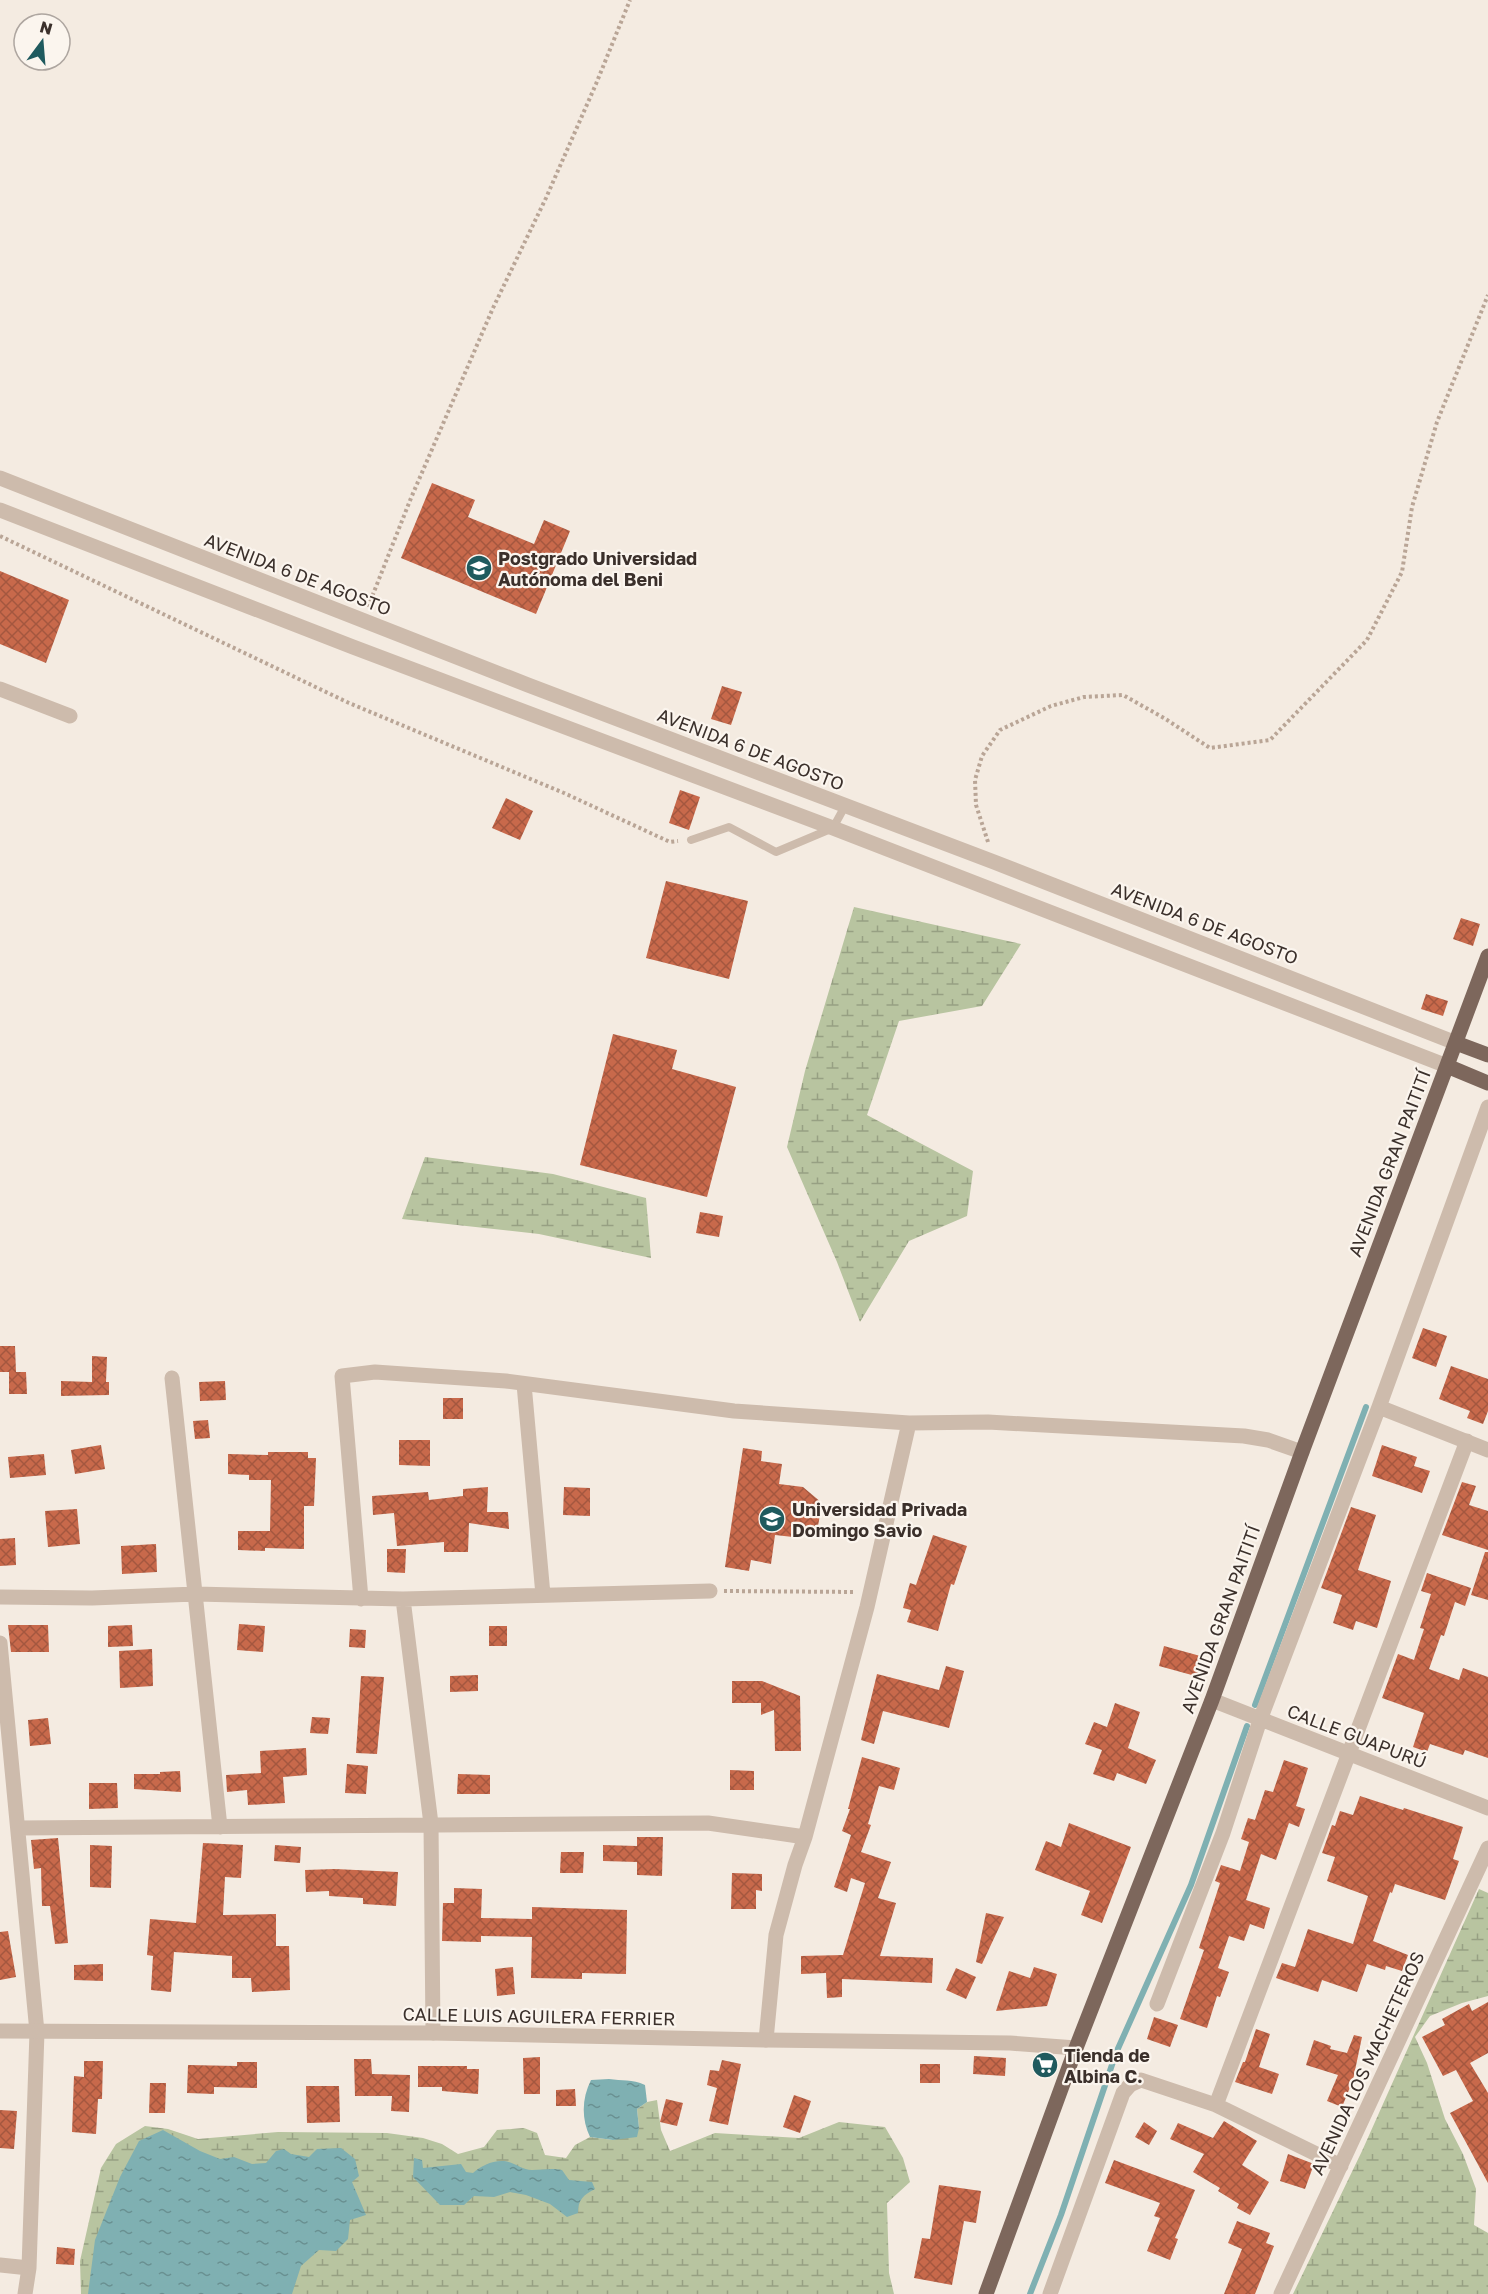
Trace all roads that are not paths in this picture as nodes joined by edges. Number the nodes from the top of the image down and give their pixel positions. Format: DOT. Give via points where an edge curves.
graph roads {
  1 [pos="0,478"];
  2 [pos="0,510"];
  3 [pos="528,685"];
  4 [pos="0,689"];
  5 [pos="519,708"];
  6 [pos="70,716"];
  7 [pos="699,751"];
  8 [pos="690,774"];
  9 [pos="845,806"];
  10 [pos="833,828"];
  11 [pos="691,840"];
  12 [pos="1234,956"];
  13 [pos="1488,956"];
  14 [pos="1224,980"];
  15 [pos="1456,1043"];
  16 [pos="1488,1055"];
  17 [pos="1447,1066"];
  18 [pos="1488,1083"];
  19 [pos="1488,1107"];
  20 [pos="172,1378"];
  21 [pos="524,1384"];
  22 [pos="1379,1407"];
  23 [pos="909,1423"];
  24 [pos="1467,1441"];
  25 [pos="1488,1450"];
  26 [pos="1302,1452"];
  27 [pos="710,1591"];
  28 [pos="196,1594"];
  29 [pos="543,1595"];
  30 [pos="0,1597"];
  31 [pos="361,1599"];
  32 [pos="402,1599"];
  33 [pos="0,1643"];
  34 [pos="1212,1700"];
  35 [pos="1260,1720"];
  36 [pos="1350,1756"];
  37 [pos="1488,1808"];
  38 [pos="431,1824"];
  39 [pos="220,1827"];
  40 [pos="18,1828"];
  41 [pos="805,1837"];
  42 [pos="1488,1848"];
  43 [pos="1157,2004"];
  44 [pos="0,2031"];
  45 [pos="37,2032"];
  46 [pos="433,2033"];
  47 [pos="766,2040"];
  48 [pos="1076,2048"];
  49 [pos="1216,2105"];
  50 [pos="1341,2166"];
  51 [pos="0,2265"];
  52 [pos="28,2268"];
  53 [pos="25,2294"];
  54 [pos="986,2294"];
  55 [pos="1050,2294"];
  56 [pos="1281,2294"];
  1 -- 3 [label="street, AVENIDA 6 DE AGOSTO"];
  2 -- 5 [label="street"];
  3 -- 5 [label="street"];
  3 -- 7 [label="street, AVENIDA 6 DE AGOSTO"];
  4 -- 6 [label="street"];
  5 -- 8 [label="street"];
  7 -- 8 [label="street"];
  7 -- 9 [label="street, AVENIDA 6 DE AGOSTO"];
  8 -- 10 [label="street"];
  9 -- 10 [label="lane"];
  9 -- 12 [label="street, AVENIDA 6 DE AGOSTO"];
  10 -- 11 [label="lane" via="776,852 729,827"];
  10 -- 14 [label="street"];
  12 -- 14 [label="street"];
  12 -- 15 [label="street, AVENIDA 6 DE AGOSTO"];
  13 -- 15 [label="main road, AVENIDA GRAN PAITITÍ"];
  14 -- 17 [label="street"];
  15 -- 16 [label="main road, AVENIDA 6 DE AGOSTO"];
  15 -- 17 [label="main road, AVENIDA GRAN PAITITÍ"];
  17 -- 18 [label="main road"];
  17 -- 26 [label="main road, AVENIDA GRAN PAITITÍ"];
  19 -- 22 [label="street"];
  20 -- 28 [label="street"];
  21 -- 23 [label="street" via="734,1411"];
  21 -- 29 [label="street"];
  21 -- 31 [label="street" via="375,1372 342,1376"];
  22 -- 24 [label="street"];
  22 -- 35 [label="street"];
  23 -- 26 [label="street" via="988,1422 1244,1436"];
  23 -- 41 [label="street" via="870,1592"];
  24 -- 25 [label="street"];
  24 -- 36 [label="street"];
  26 -- 34 [label="main road, AVENIDA GRAN PAITITÍ"];
  27 -- 29 [label="street"];
  28 -- 30 [label="street"];
  28 -- 31 [label="street"];
  28 -- 39 [label="street"];
  29 -- 32 [label="street"];
  31 -- 32 [label="street"];
  32 -- 38 [label="street"];
  33 -- 40 [label="street"];
  34 -- 35 [label="street, CALLE GUAPURÚ"];
  34 -- 48 [label="main road, AVENIDA GRAN PAITITÍ"];
  35 -- 36 [label="street, CALLE GUAPURÚ"];
  35 -- 43 [label="street" via="1223,1833"];
  36 -- 37 [label="street, CALLE GUAPURÚ"];
  36 -- 49 [label="street"];
  38 -- 39 [label="street"];
  38 -- 41 [label="street" via="708,1823"];
  38 -- 46 [label="street"];
  39 -- 40 [label="street"];
  40 -- 45 [label="street"];
  41 -- 47 [label="street" via="776,1935"];
  42 -- 50 [label="street, AVENIDA LOS MACHETEROS"];
  44 -- 45 [label="street, CALLE LUIS AGUILERA FERRIER"];
  45 -- 46 [label="street, CALLE LUIS AGUILERA FERRIER"];
  45 -- 52 [label="street"];
  46 -- 47 [label="street, CALLE LUIS AGUILERA FERRIER"];
  47 -- 48 [label="street, CALLE LUIS AGUILERA FERRIER" via="1010,2043"];
  48 -- 54 [label="main road, AVENIDA GRAN PAITITÍ"];
  49 -- 50 [label="street"];
  49 -- 55 [label="street" via="1141,2080 1130,2085"];
  50 -- 56 [label="street, AVENIDA LOS MACHETEROS"];
  51 -- 52 [label="street"];
  52 -- 53 [label="street"];
}
